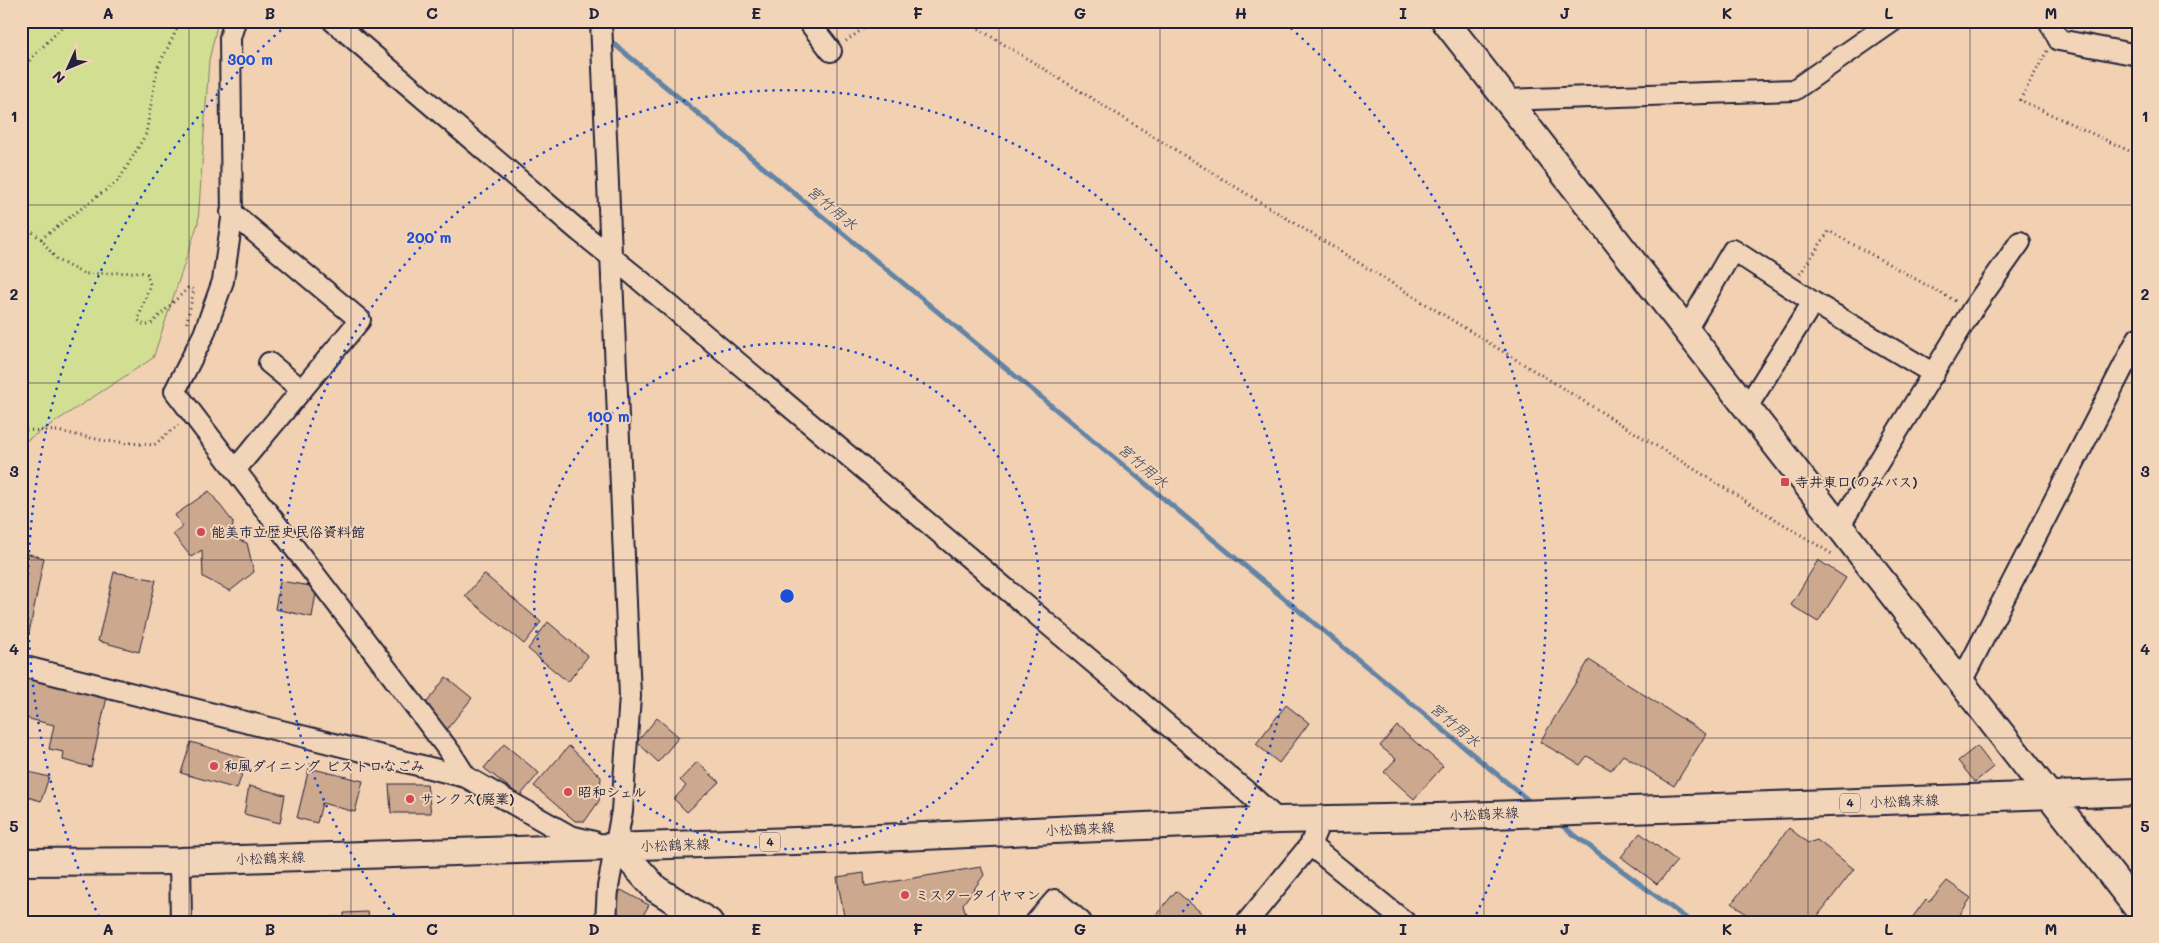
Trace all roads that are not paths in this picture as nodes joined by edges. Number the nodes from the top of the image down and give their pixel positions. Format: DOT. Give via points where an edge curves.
graph roads {
  1 [pos="235,21"];
  2 [pos="332,21"];
  3 [pos="601,21"];
  4 [pos="808,21"];
  5 [pos="1445,21"];
  6 [pos="1892,21"];
  7 [pos="2053,28"];
  8 [pos="831,51"];
  9 [pos="2138,55"];
  10 [pos="1506,100"];
  11 [pos="232,212"];
  12 [pos="2020,242"];
  13 [pos="612,257"];
  14 [pos="1814,302"];
  15 [pos="1686,330"];
  16 [pos="2138,338"];
  17 [pos="269,363"];
  18 [pos="1934,374"];
  19 [pos="302,390"];
  20 [pos="1747,407"];
  21 [pos="235,470"];
  22 [pos="1840,530"];
  23 [pos="21,666"];
  24 [pos="1961,682"];
  25 [pos="466,777"];
  26 [pos="2137,790"];
  27 [pos="2048,796"];
  28 [pos="1321,819"];
  29 [pos="1278,820"];
  30 [pos="1310,845"];
  31 [pos="617,846"];
  32 [pos="180,861"];
  33 [pos="21,862"];
  34 [pos="2138,909"];
  35 [pos="181,922"];
  36 [pos="606,922"];
  37 [pos="709,922"];
  38 [pos="1036,922"];
  39 [pos="1081,922"];
  40 [pos="1247,922"];
  41 [pos="1405,922"];
  1 -- 11 [label="street" via="230,38"];
  2 -- 13 [label="street"];
  3 -- 13 [label="street"];
  4 -- 8 [label="street"];
  5 -- 10 [label="main road"];
  6 -- 10 [label="street" via="1794,90"];
  7 -- 9 [label="street" via="2060,40"];
  10 -- 15 [label="main road"];
  11 -- 19 [label="street" via="360,320"];
  11 -- 21 [label="street" via="223,281 204,334 176,391"];
  12 -- 18 [label="street" via="1972,310"];
  13 -- 29 [label="street"];
  13 -- 31 [label="street" via="630,696"];
  14 -- 15 [label="street" via="1733,250"];
  14 -- 18 [label="street"];
  14 -- 20 [label="street"];
  15 -- 20 [label="main road"];
  16 -- 24 [label="street"];
  17 -- 19 [label="street"];
  18 -- 22 [label="street" via="1843,520"];
  19 -- 21 [label="street"];
  20 -- 22 [label="main road"];
  21 -- 25 [label="street"];
  22 -- 24 [label="main road"];
  23 -- 25 [label="street"];
  24 -- 27 [label="main road"];
  25 -- 31 [label="street" via="570,836"];
  26 -- 27 [label="main road, 小松鶴来線 / 4"];
  27 -- 28 [label="main road, 小松鶴来線 / 4"];
  27 -- 34 [label="main road"];
  28 -- 29 [label="main road, 小松鶴来線 / 4"];
  28 -- 30 [label="street"];
  29 -- 31 [label="main road, 小松鶴来線 / 4" via="867,839"];
  30 -- 40 [label="street"];
  30 -- 41 [label="street"];
  31 -- 32 [label="main road, 小松鶴来線 / 4"];
  31 -- 36 [label="street" via="608,886"];
  31 -- 37 [label="main road" via="656,889"];
  32 -- 33 [label="main road, 小松鶴来線 / 4"];
  32 -- 35 [label="street"];
  38 -- 39 [label="street" via="1055,900"];
}
